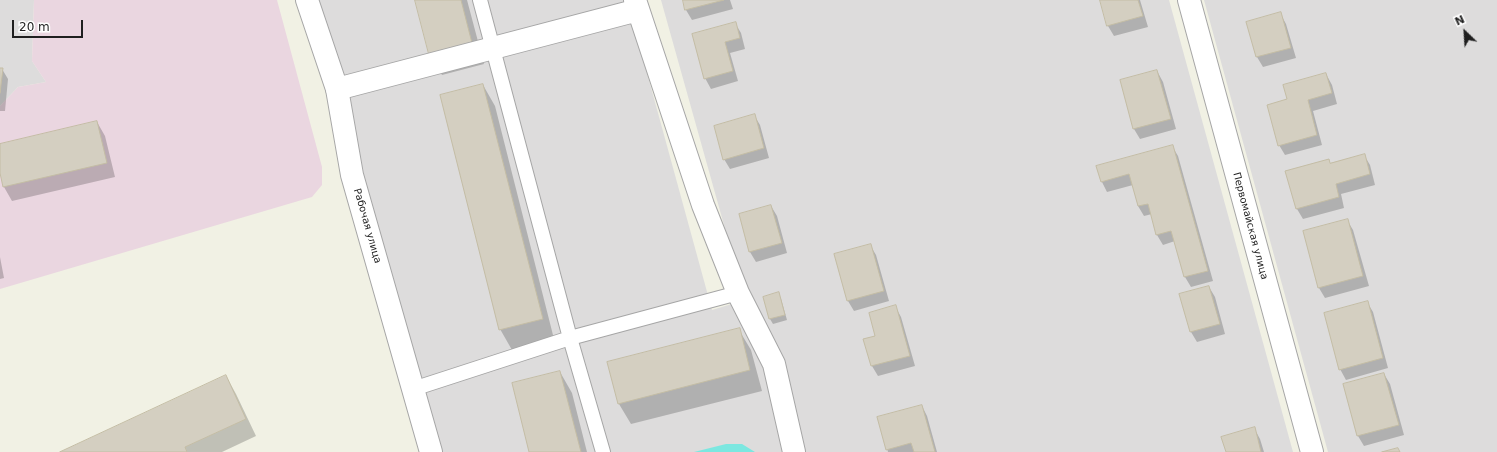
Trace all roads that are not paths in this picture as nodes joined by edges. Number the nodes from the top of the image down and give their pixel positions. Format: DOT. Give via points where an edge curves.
graph roads {
  1 [pos="307,0"];
  2 [pos="480,0"];
  3 [pos="1188,0"];
  4 [pos="637,5"];
  5 [pos="493,48"];
  6 [pos="337,89"];
  7 [pos="738,293"];
  8 [pos="570,338"];
  9 [pos="413,389"];
  10 [pos="431,452"];
  11 [pos="603,452"];
  12 [pos="794,452"];
  13 [pos="1312,452"];
  1 -- 6 [label="street, Рабочая улица"];
  2 -- 5 [label="lane"];
  3 -- 13 [label="street, Первомайская улица"];
  4 -- 5 [label="street"];
  4 -- 7 [label="street" via="703,204"];
  5 -- 6 [label="street"];
  5 -- 8 [label="lane"];
  6 -- 9 [label="street, Рабочая улица" via="352,175"];
  7 -- 8 [label="lane"];
  7 -- 12 [label="street" via="774,364"];
  8 -- 9 [label="lane"];
  8 -- 11 [label="lane"];
  9 -- 10 [label="street, Рабочая улица"];
}
